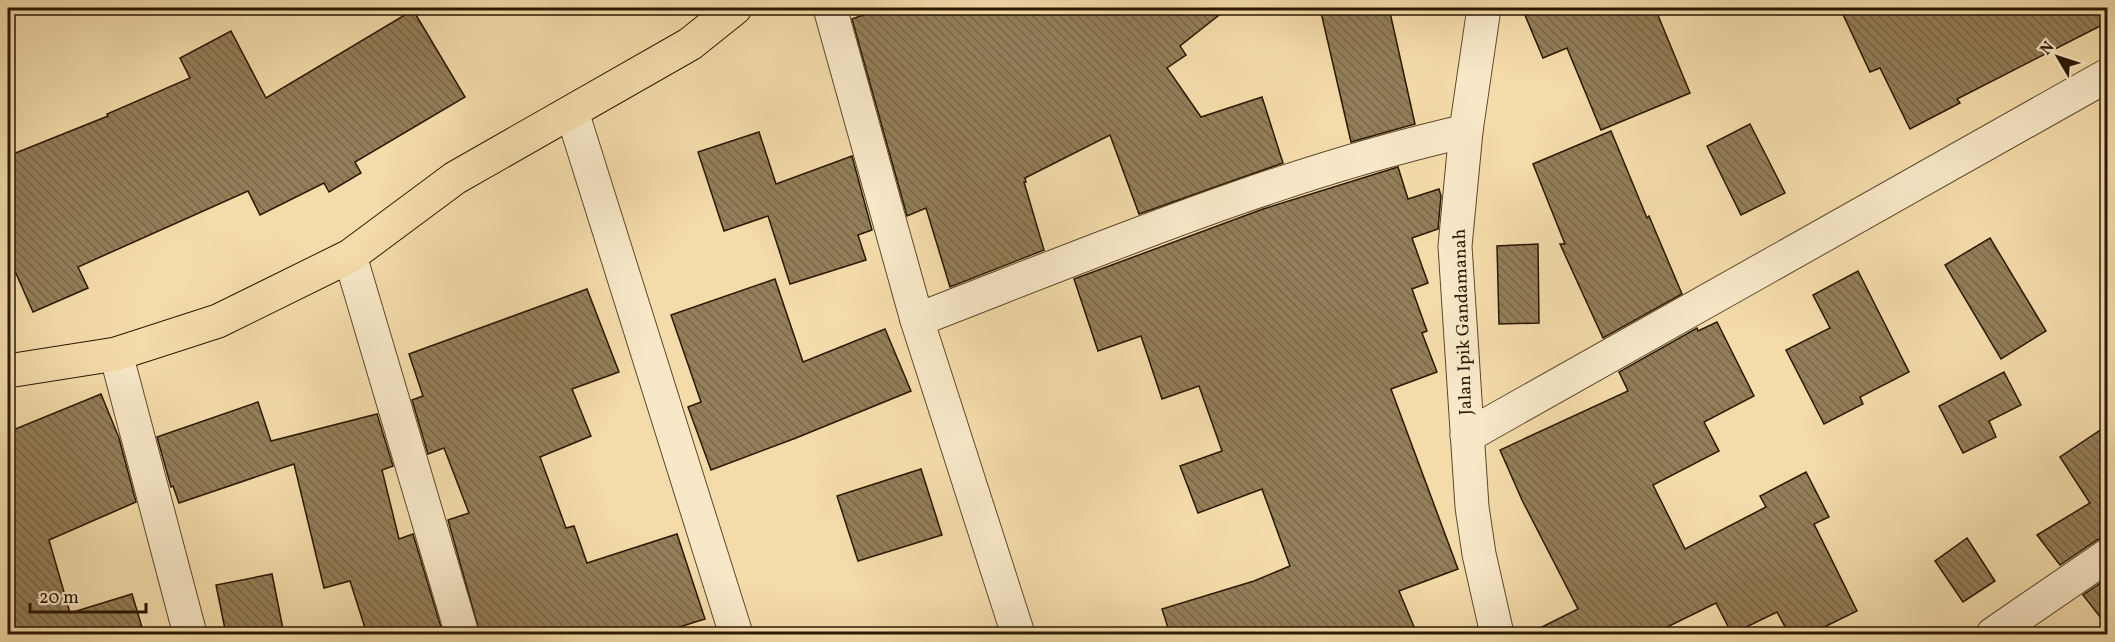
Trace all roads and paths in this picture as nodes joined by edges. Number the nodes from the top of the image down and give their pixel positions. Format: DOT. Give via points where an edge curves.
graph roads {
  1 [pos="735,8"];
  2 [pos="830,8"];
  3 [pos="1484,8"];
  4 [pos="2108,75"];
  5 [pos="572,112"];
  6 [pos="1466,131"];
  7 [pos="350,256"];
  8 [pos="917,320"];
  9 [pos="116,354"];
  10 [pos="8,371"];
  11 [pos="1467,436"];
  12 [pos="2108,555"];
  13 [pos="190,634"];
  14 [pos="462,634"];
  15 [pos="736,634"];
  16 [pos="1018,634"];
  17 [pos="1497,634"];
  18 [pos="1993,634"];
  1 -- 5 [label="main road" via="690,44"];
  2 -- 8 [label="street"];
  3 -- 6 [label="street, Jalan Ipik Gandamanah"];
  4 -- 11 [label="street"];
  5 -- 7 [label="main road" via="455,178"];
  5 -- 15 [label="street"];
  6 -- 8 [label="street" via="1303,175"];
  6 -- 11 [label="street, Jalan Ipik Gandamanah" via="1455,246"];
  7 -- 9 [label="main road" via="218,321"];
  7 -- 14 [label="street"];
  8 -- 16 [label="street"];
  9 -- 10 [label="main road"];
  9 -- 13 [label="street"];
  11 -- 17 [label="street, Jalan Ipik Gandamanah" via="1479,554"];
  12 -- 18 [label="street"];
}
